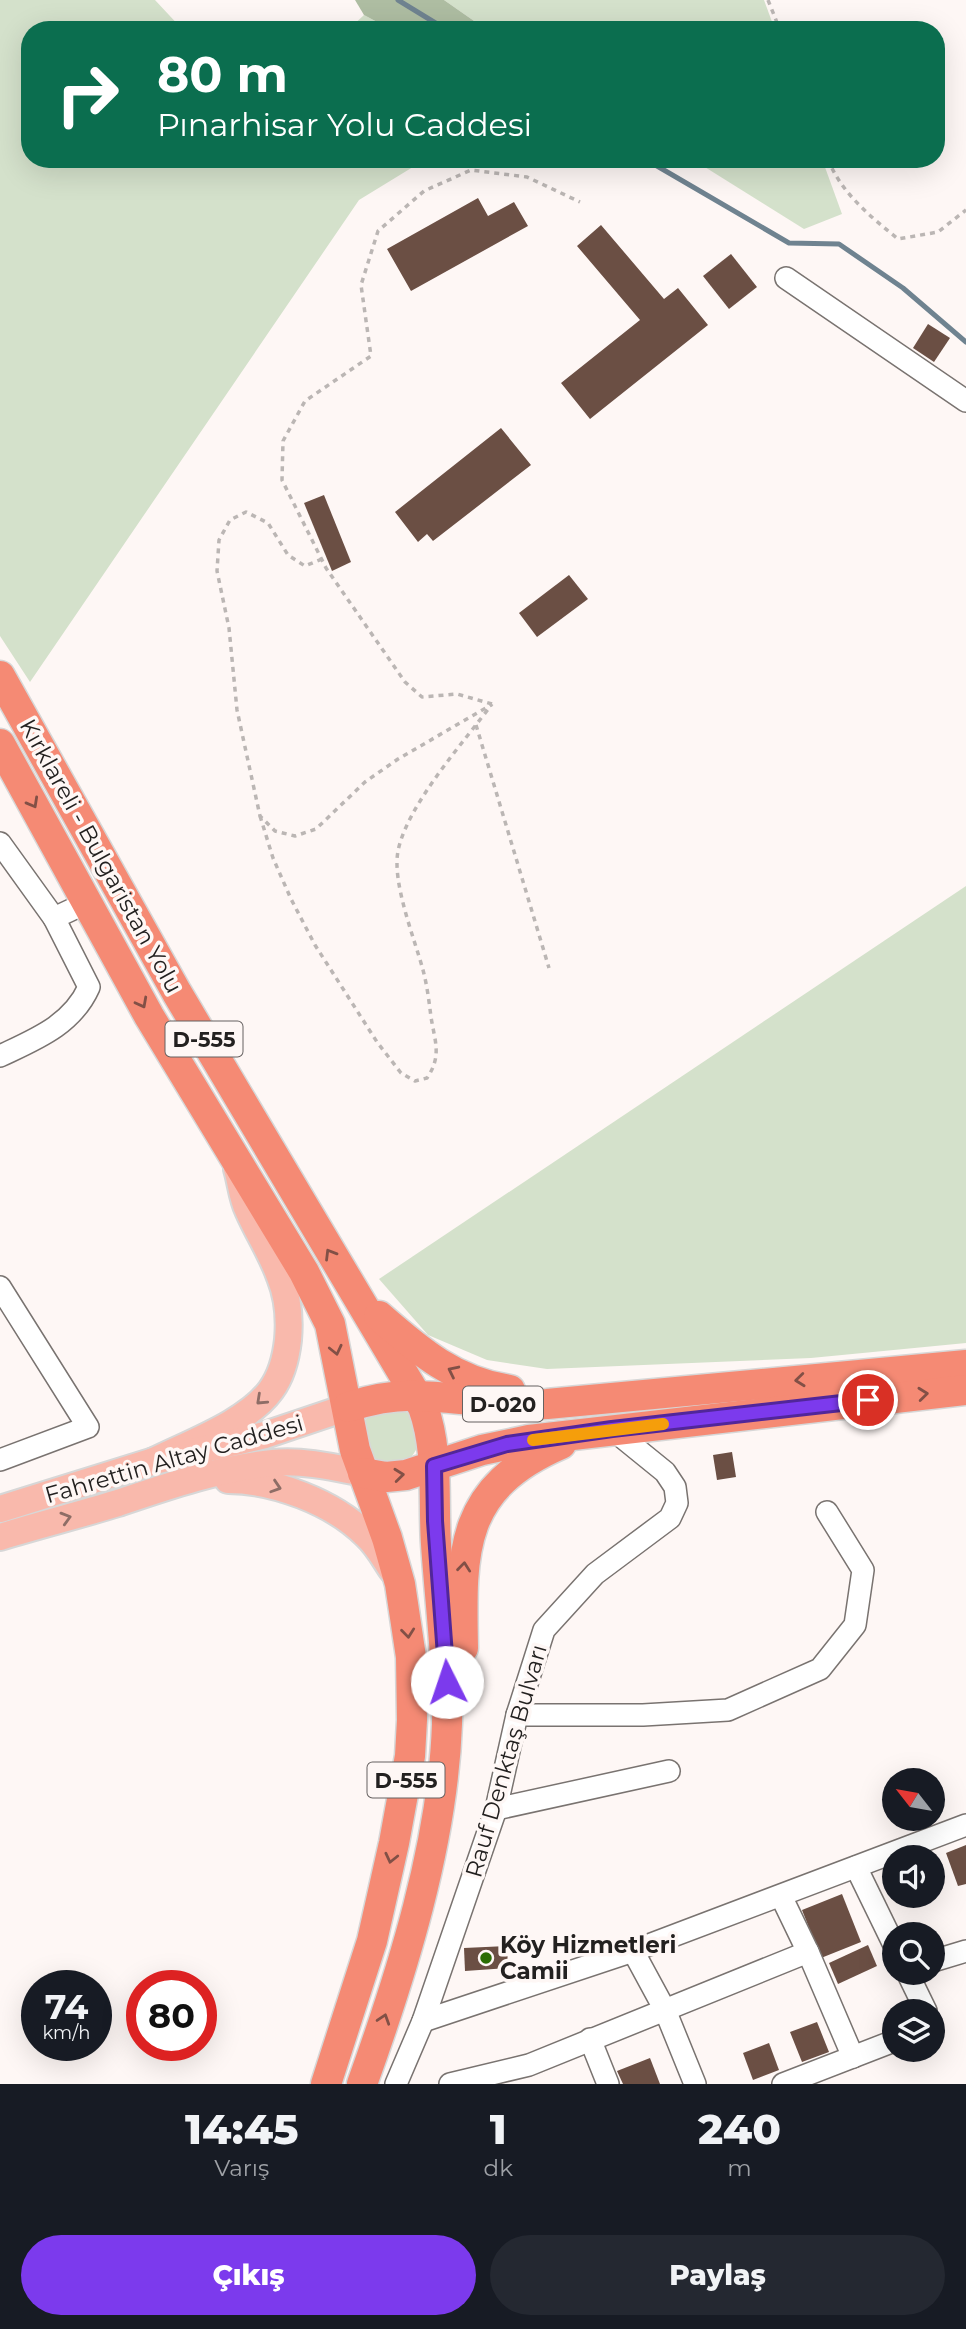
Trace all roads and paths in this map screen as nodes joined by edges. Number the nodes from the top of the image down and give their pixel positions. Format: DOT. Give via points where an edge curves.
graph roads {
  1 [pos="768,0"];
  2 [pos="776,21"];
  3 [pos="831,168"];
  4 [pos="580,202"];
  5 [pos="966,209"];
  6 [pos="786,278"];
  7 [pos="966,401"];
  8 [pos="322,559"];
  9 [pos="0,676"];
  10 [pos="492,704"];
  11 [pos="476,725"];
  12 [pos="0,744"];
  13 [pos="260,816"];
  14 [pos="0,843"];
  15 [pos="88,902"];
  16 [pos="54,918"];
  17 [pos="549,968"];
  18 [pos="0,1056"];
  19 [pos="233,1155"];
  20 [pos="0,1287"];
  21 [pos="355,1296"];
  22 [pos="966,1365"];
  23 [pos="966,1390"];
  24 [pos="416,1396"];
  25 [pos="590,1401"];
  26 [pos="348,1407"];
  27 [pos="612,1429"];
  28 [pos="0,1460"];
  29 [pos="154,1461"];
  30 [pos="434,1466"];
  31 [pos="363,1473"];
  32 [pos="160,1488"];
  33 [pos="0,1509"];
  34 [pos="827,1512"];
  35 [pos="0,1537"];
  36 [pos="400,1584"];
  37 [pos="517,1715"];
  38 [pos="669,1771"];
  39 [pos="496,1809"];
  40 [pos="966,1825"];
  41 [pos="436,1828"];
  42 [pos="856,1867"];
  43 [pos="780,1896"];
  44 [pos="883,1922"];
  45 [pos="633,1951"];
  46 [pos="966,1951"];
  47 [pos="808,1952"];
  48 [pos="945,1957"];
  49 [pos="665,2010"];
  50 [pos="423,2021"];
  51 [pos="590,2039"];
  52 [pos="882,2046"];
  53 [pos="853,2057"];
  54 [pos="533,2075"];
  55 [pos="486,2080"];
  56 [pos="326,2084"];
  57 [pos="362,2084"];
  58 [pos="396,2084"];
  59 [pos="450,2084"];
  60 [pos="608,2084"];
  61 [pos="695,2084"];
  62 [pos="783,2084"];
  1 -- 2 [label="path"];
  3 -- 5 [label="path" via="860,208 898,239 938,232"];
  4 -- 8 [label="path" via="527,177 471,170 424,191 378,231 361,285 371,356 305,401 283,441 282,480"];
  6 -- 7 [label="street"];
  8 -- 10 [label="path" via="405,682 422,697 457,694"];
  8 -- 13 [label="path" via="305,566 288,555 268,523 246,512 230,520 219,540 216,570 229,628 237,710"];
  21 -- 9 [label="highway, Kırklareli - Bulgaristan Yolu / D-555, one-way" via="177,993"];
  10 -- 11 [label="path"];
  10 -- 13 [label="path" via="365,782 316,829 295,836 275,831"];
  11 -- 13 [label="path" via="407,822 398,852 398,878 424,974 437,1052 427,1078 415,1081 401,1073 377,1042 316,945 278,869"];
  11 -- 17 [label="path"];
  12 -- 15 [label="highway, Kırklareli - Bulgaristan Yolu / D-555, one-way"];
  14 -- 16 [label="street"];
  15 -- 16 [label="street"];
  15 -- 19 [label="highway, Kırklareli - Bulgaristan Yolu / D-555, one-way" via="149,1016"];
  16 -- 18 [label="street" via="89,987 83,1002 54,1030"];
  19 -- 26 [label="highway, Kırklareli - Bulgaristan Yolu / D-555, one-way" via="330,1324"];
  19 -- 29 [label="main road, one-way" via="246,1207 286,1296 287,1353 280,1376 256,1406"];
  20 -- 28 [label="street" via="88,1427"];
  21 -- 24 [label="highway, Kırklareli - Bulgaristan Yolu / D-555"];
  25 -- 21 [label="highway, one-way" via="471,1380 422,1354"];
  22 -- 25 [label="highway, one-way"];
  27 -- 23 [label="highway, one-way"];
  24 -- 25 [label="highway, D-020" via="516,1405"];
  24 -- 26 [label="highway, D-020"];
  24 -- 30 [label="highway, D-555" via="431,1434"];
  26 -- 29 [label="main road, Fahrettin Altay Caddesi" via="265,1435"];
  26 -- 31 [label="highway, D-555"];
  27 -- 30 [label="highway" via="507,1444"];
  27 -- 37 [label="street, Rauf Denktaş Bulvarı" via="665,1472 675,1487 677,1503 670,1518 595,1574 544,1630"];
  41 -- 27 [label="highway, one-way" via="459,1739 463,1572 477,1514 498,1485 530,1459"];
  29 -- 33 [label="main road, Fahrettin Altay Caddesi"];
  31 -- 30 [label="highway, one-way" via="386,1477"];
  30 -- 41 [label="highway, Rauf Denktaş Bulvarı / D-555" via="447,1682"];
  31 -- 32 [label="main road, Fahrettin Altay Caddesi" via="324,1465 274,1463"];
  31 -- 36 [label="highway, D-555"];
  35 -- 32 [label="main road, Fahrettin Altay Caddesi, one-way"];
  32 -- 36 [label="main road, one-way" via="241,1480 275,1485 339,1514 366,1535"];
  34 -- 37 [label="street" via="863,1570 855,1625 820,1669 728,1710"];
  36 -- 56 [label="highway, D-555, one-way" via="411,1657 410,1756 372,1941"];
  37 -- 39 [label="street, Rauf Denktaş Bulvarı"];
  38 -- 39 [label="street"];
  39 -- 50 [label="street, Rauf Denktaş Bulvarı"];
  40 -- 42 [label="street"];
  57 -- 41 [label="highway, Rauf Denktaş Bulvarı / D-555, one-way" via="405,1955"];
  42 -- 43 [label="street"];
  42 -- 44 [label="street"];
  43 -- 45 [label="street"];
  43 -- 47 [label="street"];
  45 -- 49 [label="street"];
  45 -- 50 [label="street"];
  46 -- 48 [label="street"];
  47 -- 49 [label="street"];
  47 -- 53 [label="street"];
  49 -- 51 [label="street"];
  49 -- 61 [label="street"];
  50 -- 58 [label="street, Rauf Denktaş Bulvarı"];
  51 -- 54 [label="street"];
  51 -- 60 [label="street"];
  52 -- 53 [label="street"];
  53 -- 62 [label="street"];
  54 -- 55 [label="street"];
  55 -- 59 [label="street"];
}
